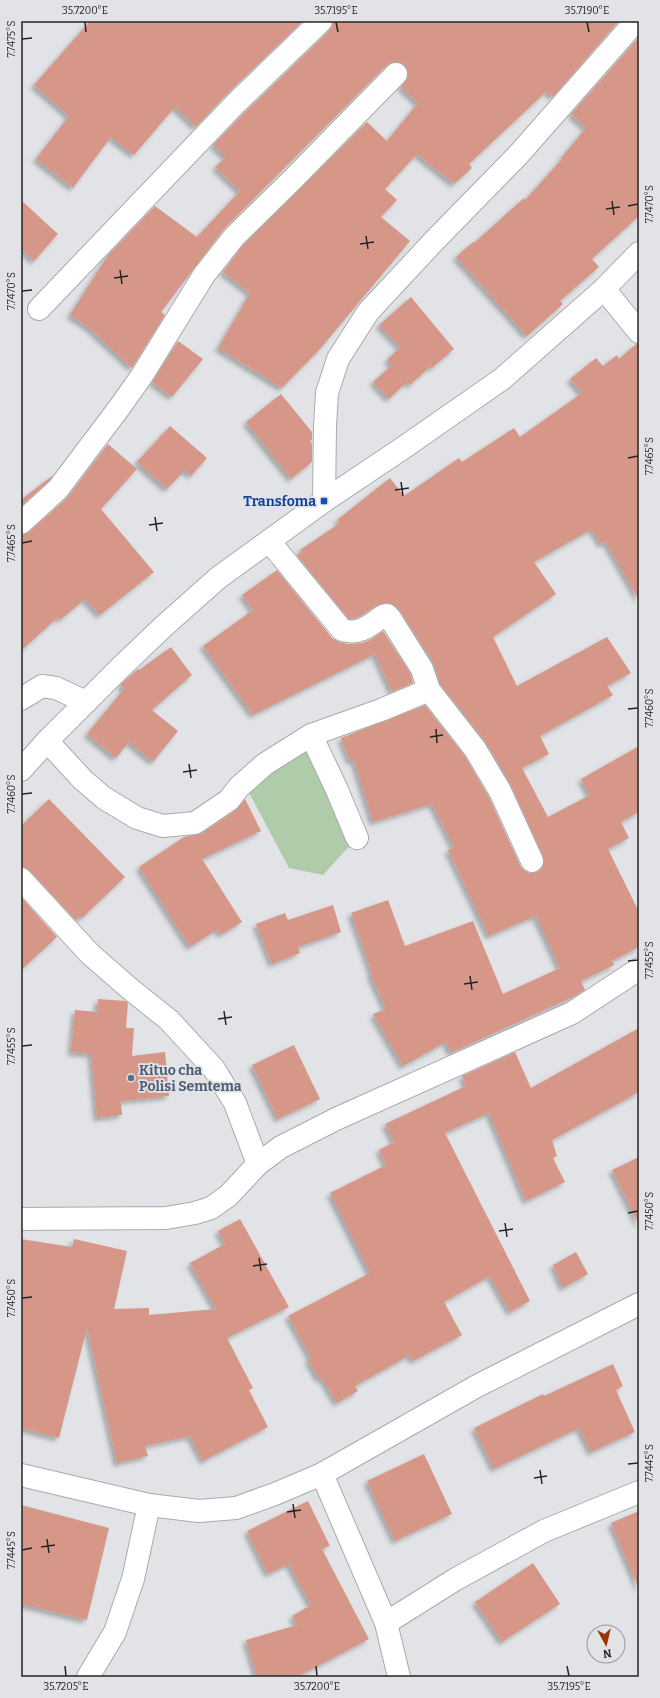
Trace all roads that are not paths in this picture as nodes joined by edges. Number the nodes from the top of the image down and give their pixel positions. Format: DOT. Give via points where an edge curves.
graph roads {
  1 [pos="321,21"];
  2 [pos="636,21"];
  3 [pos="396,74"];
  4 [pos="639,253"];
  5 [pos="604,289"];
  6 [pos="39,309"];
  7 [pos="639,332"];
  8 [pos="324,501"];
  9 [pos="21,523"];
  10 [pos="270,541"];
  11 [pos="430,690"];
  12 [pos="21,699"];
  13 [pos="86,702"];
  14 [pos="311,735"];
  15 [pos="47,741"];
  16 [pos="21,770"];
  17 [pos="357,838"];
  18 [pos="532,861"];
  19 [pos="21,879"];
  20 [pos="639,969"];
  21 [pos="258,1164"];
  22 [pos="21,1219"];
  23 [pos="639,1304"];
  24 [pos="322,1474"];
  25 [pos="21,1475"];
  26 [pos="639,1492"];
  27 [pos="149,1505"];
  28 [pos="386,1623"];
  29 [pos="88,1677"];
  30 [pos="399,1677"];
  1 -- 6 [label="street" via="236,103"];
  2 -- 8 [label="street" via="519,154 368,312 338,359 327,393"];
  3 -- 9 [label="street" via="234,237 204,274 141,376 106,426 58,489"];
  4 -- 5 [label="street"];
  5 -- 7 [label="street"];
  5 -- 8 [label="street" via="502,379"];
  8 -- 10 [label="street"];
  10 -- 11 [label="street" via="342,630 360,631 387,615 422,669"];
  10 -- 13 [label="street" via="207,587"];
  11 -- 14 [label="street"];
  11 -- 18 [label="street" via="475,750 500,791"];
  12 -- 13 [label="street" via="42,686 56,688"];
  13 -- 15 [label="street"];
  14 -- 15 [label="street" via="265,764 239,787 229,800 194,823 163,826 137,818 104,798 83,780"];
  14 -- 17 [label="street"];
  15 -- 16 [label="street"];
  19 -- 21 [label="street" via="90,954 169,1020 214,1069 236,1103"];
  20 -- 21 [label="street" via="572,1013 336,1119 281,1147"];
  21 -- 22 [label="street" via="228,1196 211,1208 195,1213 166,1218"];
  23 -- 24 [label="street" via="477,1386"];
  24 -- 27 [label="street" via="236,1508 199,1511"];
  24 -- 28 [label="street"];
  25 -- 27 [label="street"];
  26 -- 28 [label="street" via="544,1531 456,1579"];
  27 -- 29 [label="street" via="133,1579 119,1619"];
  28 -- 30 [label="street"];
}
